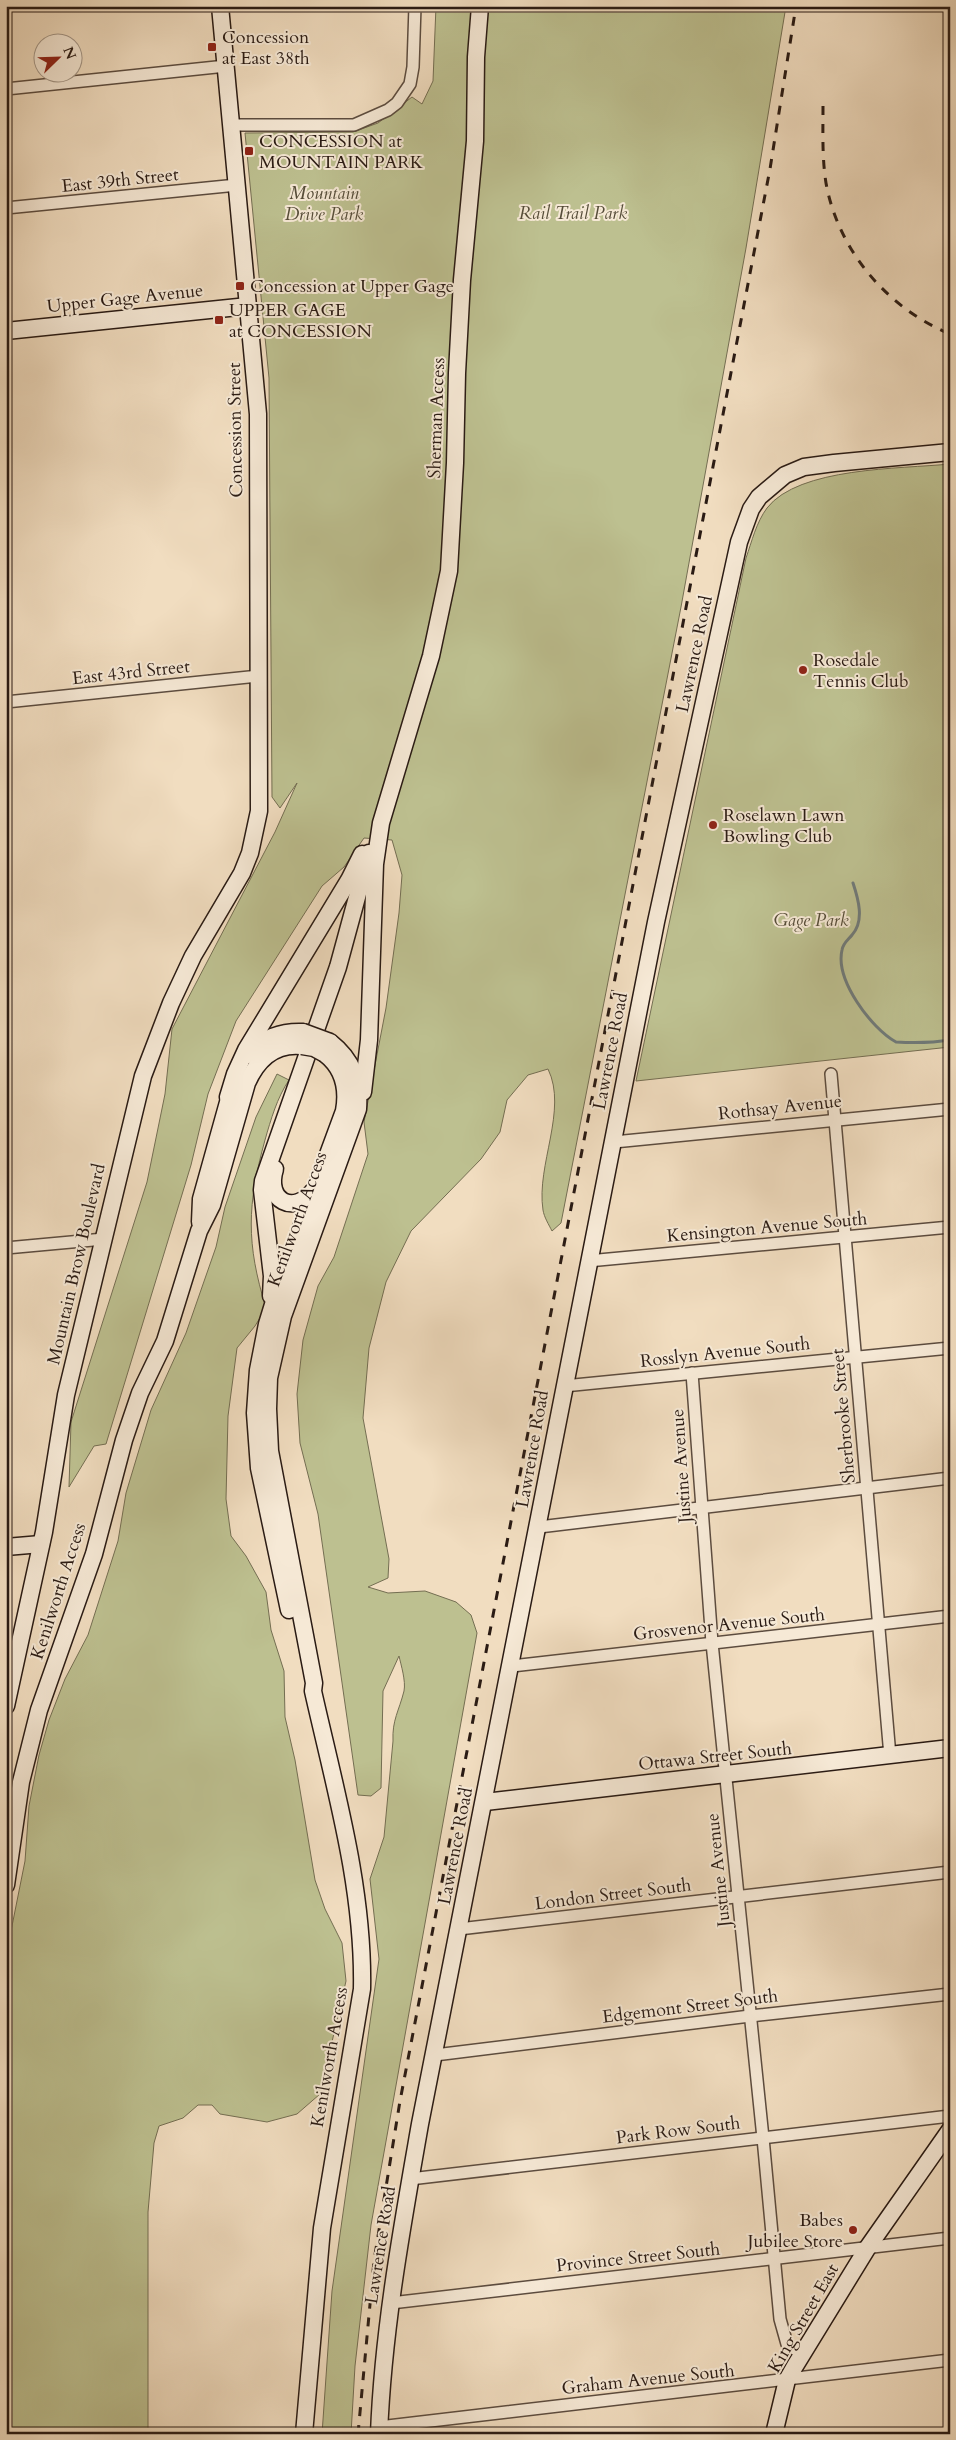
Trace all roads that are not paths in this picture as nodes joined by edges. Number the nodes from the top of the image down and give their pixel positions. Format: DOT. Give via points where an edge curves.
graph roads {
  1 [pos="220,6"];
  2 [pos="415,6"];
  3 [pos="480,6"];
  4 [pos="226,66"];
  5 [pos="6,89"];
  6 [pos="232,125"];
  7 [pos="237,185"];
  8 [pos="6,208"];
  9 [pos="248,306"];
  10 [pos="6,330"];
  11 [pos="950,452"];
  12 [pos="259,676"];
  13 [pos="6,702"];
  14 [pos="377,830"];
  15 [pos="250,853"];
  16 [pos="375,864"];
  17 [pos="302,1039"];
  18 [pos="328,1048"];
  19 [pos="830,1074"];
  20 [pos="228,1097"];
  21 [pos="358,1109"];
  22 [pos="950,1109"];
  23 [pos="835,1120"];
  24 [pos="614,1142"];
  25 [pos="315,1188"];
  26 [pos="950,1227"];
  27 [pos="199,1232"];
  28 [pos="845,1238"];
  29 [pos="104,1239"];
  30 [pos="6,1248"];
  31 [pos="588,1261"];
  32 [pos="267,1324"];
  33 [pos="950,1348"];
  34 [pos="856,1357"];
  35 [pos="692,1373"];
  36 [pos="564,1386"];
  37 [pos="950,1478"];
  38 [pos="866,1488"];
  39 [pos="701,1507"];
  40 [pos="539,1527"];
  41 [pos="41,1544"];
  42 [pos="6,1548"];
  43 [pos="950,1616"];
  44 [pos="878,1625"];
  45 [pos="712,1643"];
  46 [pos="512,1666"];
  47 [pos="313,1691"];
  48 [pos="6,1706"];
  49 [pos="950,1748"];
  50 [pos="890,1756"];
  51 [pos="725,1775"];
  52 [pos="485,1802"];
  53 [pos="950,1872"];
  54 [pos="6,1884"];
  55 [pos="738,1897"];
  56 [pos="459,1929"];
  57 [pos="950,1994"];
  58 [pos="750,2016"];
  59 [pos="435,2055"];
  60 [pos="950,2116"];
  61 [pos="950,2130"];
  62 [pos="763,2138"];
  63 [pos="410,2179"];
  64 [pos="950,2238"];
  65 [pos="868,2246"];
  66 [pos="774,2259"];
  67 [pos="391,2302"];
  68 [pos="802,2354"];
  69 [pos="950,2360"];
  70 [pos="787,2380"];
  71 [pos="379,2430"];
  72 [pos="304,2434"];
  73 [pos="774,2434"];
  1 -- 4 [label="main road, Concession Street"];
  2 -- 6 [label="street" via="410,84 388,110 354,125"];
  3 -- 14 [label="main road, Sherman Access" via="475,141 462,280 449,571 431,656"];
  4 -- 5 [label="street"];
  4 -- 6 [label="main road, Concession Street"];
  6 -- 7 [label="main road, Concession Street"];
  7 -- 8 [label="street, East 39th Street"];
  7 -- 9 [label="main road, Concession Street"];
  9 -- 10 [label="main road, Upper Gage Avenue"];
  9 -- 12 [label="main road, Concession Street" via="258,414"];
  11 -- 24 [label="main road, Lawrence Road" via="804,467 772,484 751,509 738,542 670,850"];
  12 -- 13 [label="street, East 43rd Street"];
  12 -- 15 [label="main road, Concession Street" via="259,802"];
  14 -- 16 [label="main road"];
  14 -- 20 [label="main road" via="246,1050"];
  14 -- 32 [label="main road" via="349,933 263,1181 273,1286"];
  15 -- 29 [label="main road, Mountain Brow Boulevard" via="193,956 143,1076"];
  16 -- 21 [label="main road" via="368,1048"];
  16 -- 25 [label="main road" via="347,967 271,1183 278,1198 288,1203 303,1201"];
  17 -- 18 [label="main road, Kenilworth Access, bridge" via="314,1048"];
  17 -- 20 [label="main road, Kenilworth Access" via="280,1034 254,1047 244,1060"];
  17 -- 27 [label="main road, Kenilworth Access" via="276,1049 252,1069 212,1205"];
  18 -- 21 [label="main road, Kenilworth Access" via="348,1060 356,1075"];
  18 -- 25 [label="main road, Kenilworth Access" via="343,1079 346,1100"];
  19 -- 23 [label="street, Sherbrooke Street"];
  20 -- 27 [label="main road, Kenilworth Access" via="201,1199"];
  21 -- 47 [label="main road, Kenilworth Access" via="282,1316 269,1378 270,1451"];
  22 -- 23 [label="street, Rothsay Avenue"];
  23 -- 24 [label="street, Rothsay Avenue"];
  23 -- 28 [label="street, Sherbrooke Street"];
  24 -- 31 [label="main road, Lawrence Road"];
  25 -- 32 [label="main road, Kenilworth Access"];
  26 -- 28 [label="street, Kensington Avenue South"];
  27 -- 54 [label="main road, Kenilworth Access" via="165,1341 140,1393 124,1440 94,1554 39,1710 21,1782"];
  28 -- 31 [label="street, Kensington Avenue South"];
  28 -- 34 [label="street, Sherbrooke Street"];
  29 -- 30 [label="street"];
  29 -- 41 [label="main road, Mountain Brow Boulevard" via="66,1395"];
  31 -- 36 [label="main road, Lawrence Road"];
  32 -- 47 [label="main road, Kenilworth Access" via="258,1370 255,1413 259,1468 279,1570 308,1685"];
  33 -- 34 [label="street, Rosslyn Avenue South"];
  34 -- 35 [label="street, Rosslyn Avenue South"];
  34 -- 38 [label="street, Sherbrooke Street"];
  35 -- 36 [label="street, Rosslyn Avenue South"];
  35 -- 39 [label="street, Justine Avenue"];
  36 -- 40 [label="main road, Lawrence Road"];
  37 -- 38 [label="street"];
  38 -- 39 [label="street"];
  38 -- 44 [label="street, Sherbrooke Street"];
  39 -- 40 [label="street"];
  39 -- 45 [label="street, Justine Avenue"];
  40 -- 46 [label="main road, Lawrence Road"];
  41 -- 42 [label="main road"];
  41 -- 48 [label="main road, Mountain Brow Boulevard"];
  43 -- 44 [label="street, Grosvenor Avenue South"];
  44 -- 45 [label="street, Grosvenor Avenue South"];
  44 -- 50 [label="street, Sherbrooke Street"];
  45 -- 46 [label="street, Grosvenor Avenue South"];
  45 -- 51 [label="street, Justine Avenue"];
  46 -- 52 [label="main road, Lawrence Road"];
  47 -- 72 [label="main road, Kenilworth Access" via="358,1902 363,1959 362,1989 322,2228"];
  49 -- 50 [label="main road, Ottawa Street South"];
  50 -- 51 [label="main road, Ottawa Street South"];
  51 -- 52 [label="main road, Ottawa Street South"];
  51 -- 55 [label="street, Justine Avenue"];
  52 -- 56 [label="main road, Lawrence Road"];
  53 -- 55 [label="street, London Street South"];
  55 -- 56 [label="street, London Street South"];
  55 -- 58 [label="street, Justine Avenue"];
  56 -- 59 [label="main road, Lawrence Road"];
  57 -- 58 [label="street, Edgemont Street South"];
  58 -- 59 [label="street, Edgemont Street South"];
  58 -- 62 [label="street, Justine Avenue"];
  59 -- 63 [label="main road, Lawrence Road"];
  60 -- 62 [label="street, Park Row South"];
  61 -- 65 [label="main road, King Street East"];
  62 -- 63 [label="street, Park Row South"];
  62 -- 66 [label="street, Justine Avenue"];
  63 -- 67 [label="main road, Lawrence Road"];
  64 -- 65 [label="street, Province Street South"];
  65 -- 66 [label="street, Province Street South"];
  65 -- 68 [label="main road, King Street East"];
  66 -- 67 [label="street, Province Street South"];
  66 -- 68 [label="street, Justine Avenue" via="782,2331 787,2344"];
  67 -- 71 [label="main road, Lawrence Road"];
  68 -- 70 [label="main road, King Street East"];
  69 -- 70 [label="street, Graham Avenue South"];
  70 -- 71 [label="street, Graham Avenue South"];
  70 -- 73 [label="main road, King Street East"];
}
